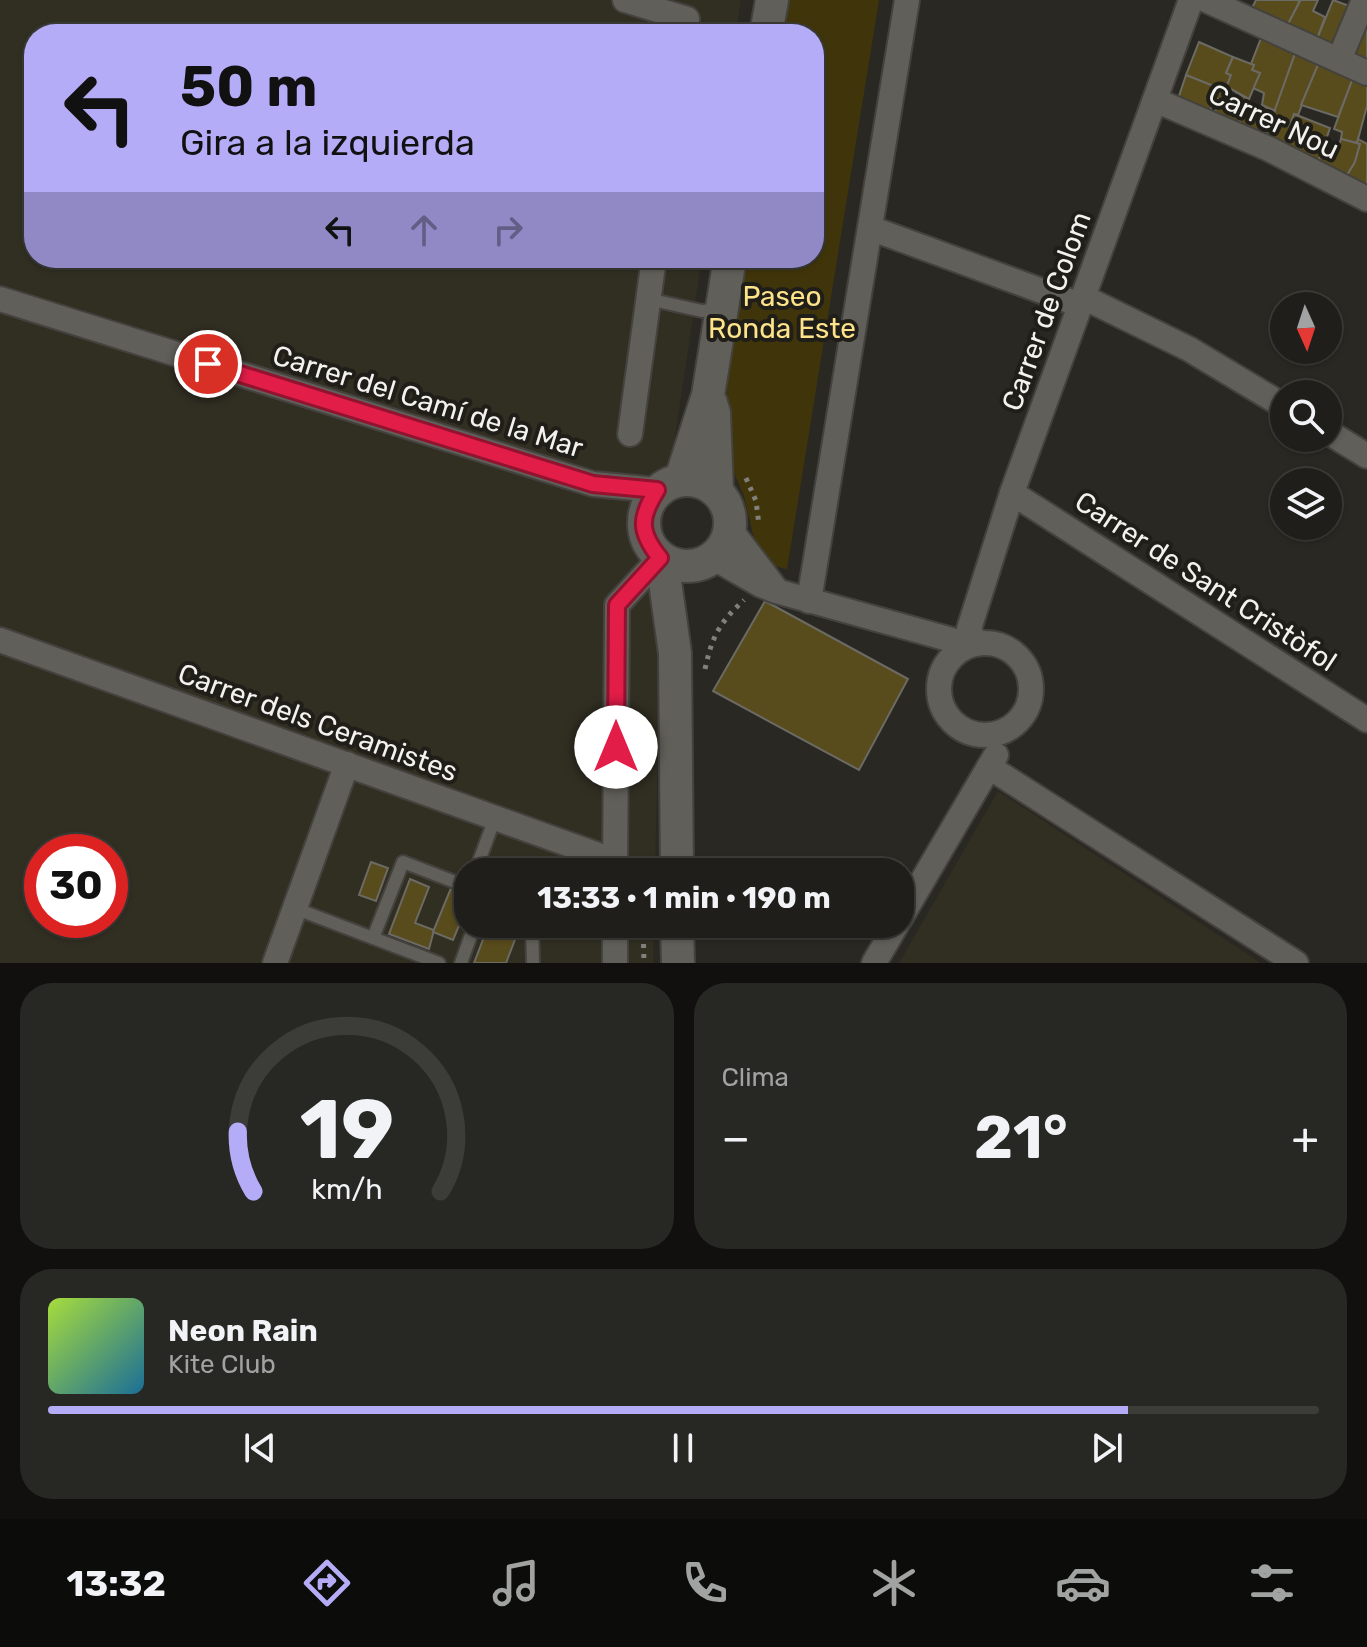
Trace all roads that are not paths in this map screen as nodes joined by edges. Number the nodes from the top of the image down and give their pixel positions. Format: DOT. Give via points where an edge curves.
graph roads {
  1 [pos="625,0"];
  2 [pos="907,0"];
  3 [pos="1191,0"];
  4 [pos="1206,0"];
  5 [pos="1364,0"];
  6 [pos="687,18"];
  7 [pos="1339,60"];
  8 [pos="1367,73"];
  9 [pos="1155,100"];
  10 [pos="1367,199"];
  11 [pos="870,228"];
  12 [pos="653,268"];
  13 [pos="728,268"];
  14 [pos="0,299"];
  15 [pos="648,299"];
  16 [pos="1082,301"];
  17 [pos="722,309"];
  18 [pos="708,395"];
  19 [pos="1270,398"];
  20 [pos="630,434"];
  21 [pos="1342,441"];
  22 [pos="1367,456"];
  23 [pos="669,485"];
  24 [pos="717,491"];
  25 [pos="1012,493"];
  26 [pos="730,529"];
  27 [pos="661,559"];
  28 [pos="704,562"];
  29 [pos="776,591"];
  30 [pos="809,601"];
  31 [pos="925,633"];
  32 [pos="0,640"];
  33 [pos="973,645"];
  34 [pos="675,653"];
  35 [pos="944,668"];
  36 [pos="1367,720"];
  37 [pos="1011,728"];
  38 [pos="347,764"];
  39 [pos="989,767"];
  40 [pos="495,818"];
  41 [pos="480,858"];
  42 [pos="593,858"];
  43 [pos="615,858"];
  44 [pos="677,858"];
  45 [pos="454,882"];
  46 [pos="914,895"];
  47 [pos="294,908"];
  48 [pos="373,938"];
  49 [pos="470,938"];
  50 [pos="532,938"];
  51 [pos="615,938"];
  52 [pos="677,938"];
  53 [pos="889,938"];
  54 [pos="275,963"];
  55 [pos="439,963"];
  56 [pos="461,963"];
  57 [pos="533,963"];
  58 [pos="615,963"];
  59 [pos="678,963"];
  60 [pos="874,963"];
  61 [pos="1296,963"];
  1 -- 6 [label="street"];
  2 -- 11 [label="street"];
  3 -- 9 [label="street, Carrer de Colom"];
  4 -- 7 [label="street"];
  5 -- 7 [label="street"];
  7 -- 8 [label="street"];
  9 -- 10 [label="street, Carrer Nou"];
  9 -- 16 [label="street, Carrer de Colom"];
  11 -- 16 [label="street"];
  11 -- 30 [label="street"];
  12 -- 15 [label="street"];
  13 -- 17 [label="main road"];
  14 -- 23 [label="street, Carrer del Camí de la Mar" via="593,484"];
  15 -- 17 [label="lane" via="702,311"];
  15 -- 20 [label="street"];
  16 -- 19 [label="street" via="1189,349"];
  16 -- 25 [label="street, Carrer de Colom"];
  17 -- 18 [label="main road"];
  18 -- 23 [label="main road"];
  18 -- 24 [label="main road" via="714,413"];
  21 -- 22 [label="street"];
  23 -- 24 [label="main road" via="700,481"];
  23 -- 27 [label="main road" via="644,511 645,540"];
  24 -- 26 [label="main road" via="728,509"];
  25 -- 33 [label="street, Carrer de Colom" via="969,629"];
  25 -- 36 [label="street, Carrer de Sant Cristòfol"];
  26 -- 28 [label="main road" via="725,545"];
  26 -- 29 [label="street"];
  27 -- 28 [label="main road" via="677,566"];
  27 -- 34 [label="main road"];
  27 -- 43 [label="street" via="617,605"];
  28 -- 29 [label="street"];
  28 -- 34 [label="main road"];
  29 -- 30 [label="street"];
  30 -- 31 [label="street"];
  31 -- 33 [label="street"];
  31 -- 35 [label="street"];
  32 -- 38 [label="street, Carrer dels Ceramistes"];
  33 -- 35 [label="street" via="959,650"];
  33 -- 37 [label="street" via="1004,647 1027,667 1032,695"];
  34 -- 44 [label="main road"];
  35 -- 37 [label="street" via="938,690 949,719 973,734 999,734"];
  37 -- 39 [label="street"];
  38 -- 40 [label="street, Carrer dels Ceramistes"];
  38 -- 47 [label="street"];
  39 -- 46 [label="street"];
  39 -- 61 [label="street"];
  40 -- 41 [label="lane"];
  40 -- 42 [label="street, Carrer dels Ceramistes"];
  45 -- 48 [label="lane" via="403,862"];
  47 -- 48 [label="lane"];
  47 -- 54 [label="street"];
  48 -- 55 [label="lane"];
  49 -- 56 [label="lane"];
  50 -- 57 [label="lane"];
  51 -- 58 [label="street"];
  52 -- 59 [label="main road"];
  53 -- 60 [label="street"];
}
